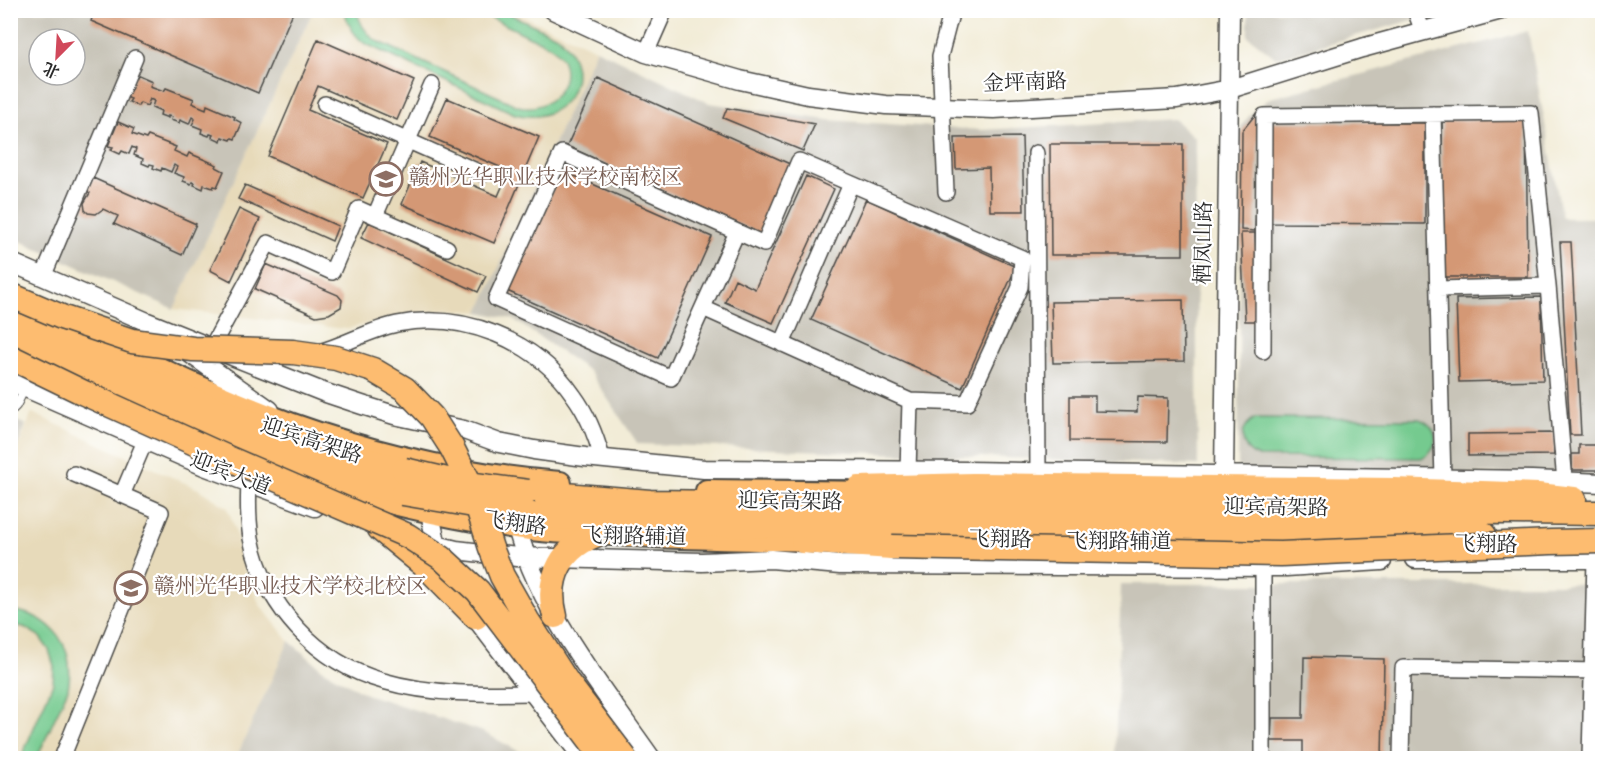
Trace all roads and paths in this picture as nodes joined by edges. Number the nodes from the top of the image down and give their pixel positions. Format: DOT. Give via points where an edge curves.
graph roads {
  1 [pos="553,10"];
  2 [pos="664,10"];
  3 [pos="952,10"];
  4 [pos="1230,10"];
  5 [pos="1415,10"];
  6 [pos="1501,10"];
  7 [pos="1423,32"];
  8 [pos="646,53"];
  9 [pos="135,58"];
  10 [pos="432,85"];
  11 [pos="1230,89"];
  12 [pos="325,104"];
  13 [pos="942,107"];
  14 [pos="1433,114"];
  15 [pos="408,141"];
  16 [pos="1036,153"];
  17 [pos="483,174"];
  18 [pos="851,184"];
  19 [pos="945,192"];
  20 [pos="375,216"];
  21 [pos="737,232"];
  22 [pos="447,248"];
  23 [pos="10,262"];
  24 [pos="43,277"];
  25 [pos="1548,286"];
  26 [pos="1438,289"];
  27 [pos="10,297"];
  28 [pos="703,308"];
  29 [pos="10,315"];
  30 [pos="145,321"];
  31 [pos="10,340"];
  32 [pos="782,344"];
  33 [pos="211,348"];
  34 [pos="1263,351"];
  35 [pos="10,356"];
  36 [pos="235,357"];
  37 [pos="18,384"];
  38 [pos="910,401"];
  39 [pos="10,412"];
  40 [pos="105,423"];
  41 [pos="288,423"];
  42 [pos="145,441"];
  43 [pos="602,458"];
  44 [pos="433,465"];
  45 [pos="271,468"];
  46 [pos="908,471"];
  47 [pos="1038,472"];
  48 [pos="74,474"];
  49 [pos="1224,475"];
  50 [pos="506,477"];
  51 [pos="1443,479"];
  52 [pos="1564,482"];
  53 [pos="249,483"];
  54 [pos="1602,483"];
  55 [pos="766,491"];
  56 [pos="122,495"];
  57 [pos="1602,502"];
  58 [pos="400,505"];
  59 [pos="431,511"];
  60 [pos="1602,513"];
  61 [pos="516,526"];
  62 [pos="383,531"];
  63 [pos="601,533"];
  64 [pos="773,539"];
  65 [pos="437,545"];
  66 [pos="1601,549"];
  67 [pos="456,550"];
  68 [pos="527,558"];
  69 [pos="564,559"];
  70 [pos="1263,567"];
  71 [pos="555,616"];
  72 [pos="476,617"];
  73 [pos="1597,671"];
  74 [pos="533,693"];
  75 [pos="62,759"];
  76 [pos="583,759"];
  77 [pos="604,759"];
  78 [pos="625,759"];
  79 [pos="651,759"];
  80 [pos="1263,759"];
  81 [pos="1401,759"];
  82 [pos="1590,759"];
  1 -- 8 [label="street, 金坪南路"];
  2 -- 8 [label="street"];
  3 -- 13 [label="street" via="940,56"];
  4 -- 11 [label="street, 栖凤山路"];
  5 -- 7 [label="street"];
  6 -- 7 [label="street, 金坪南路"];
  7 -- 11 [label="street, 金坪南路"];
  8 -- 13 [label="street, 金坪南路" via="808,95 886,105"];
  9 -- 24 [label="street"];
  10 -- 15 [label="street"];
  11 -- 13 [label="street, 金坪南路" via="1177,99 994,109"];
  11 -- 49 [label="street, 栖凤山路"];
  12 -- 15 [label="street"];
  13 -- 19 [label="street"];
  14 -- 25 [label="street" via="1531,113"];
  14 -- 26 [label="street"];
  14 -- 34 [label="street" via="1264,116"];
  15 -- 17 [label="street"];
  15 -- 20 [label="street"];
  16 -- 47 [label="street"];
  18 -- 21 [label="street" via="799,161 764,244"];
  18 -- 32 [label="street"];
  18 -- 38 [label="street" via="1022,258 1020,287 967,403"];
  20 -- 22 [label="street"];
  20 -- 33 [label="street" via="359,209 332,272 268,243"];
  21 -- 28 [label="street"];
  21 -- 28 [label="street" via="562,153 496,299 671,378"];
  23 -- 24 [label="street"];
  24 -- 30 [label="street"];
  25 -- 26 [label="street"];
  25 -- 52 [label="street"];
  26 -- 51 [label="street"];
  27 -- 41 [label="main road" via="185,382"];
  27 -- 78 [label="highway, bridge" via="132,341 193,350 293,352 336,358 373,370 405,389 432,417 453,448 471,486 502,576 527,620 567,682"];
  28 -- 32 [label="street"];
  29 -- 60 [label="highway, 迎宾高架路, bridge" via="179,395 284,435 404,470 460,483 528,492 650,502"];
  30 -- 33 [label="street"];
  30 -- 41 [label="street"];
  31 -- 66 [label="highway, 迎宾高架路, bridge" via="171,414 275,456 403,493 533,515 652,524"];
  32 -- 38 [label="street"];
  33 -- 36 [label="street"];
  35 -- 45 [label="main road, 迎宾大道"];
  35 -- 77 [label="highway, bridge" via="84,393 408,536 442,558 478,591"];
  36 -- 43 [label="street" via="394,415 464,430 499,443"];
  36 -- 43 [label="street" via="308,355 397,324 434,321 470,326 520,346 555,374 583,409"];
  37 -- 39 [label="lane" via="16,406"];
  37 -- 40 [label="street, 迎宾大道"];
  38 -- 46 [label="street"];
  40 -- 42 [label="street, 迎宾大道"];
  40 -- 45 [label="street"];
  41 -- 44 [label="main road"];
  42 -- 53 [label="street, 迎宾大道"];
  42 -- 56 [label="street"];
  43 -- 46 [label="street" via="704,469"];
  44 -- 50 [label="main road"];
  44 -- 59 [label="street"];
  45 -- 58 [label="main road, 迎宾大道"];
  45 -- 62 [label="highway" via="327,495"];
  46 -- 47 [label="street"];
  47 -- 49 [label="street"];
  48 -- 56 [label="street"];
  49 -- 51 [label="street"];
  50 -- 55 [label="main road" via="649,491"];
  50 -- 61 [label="street"];
  51 -- 52 [label="street"];
  52 -- 54 [label="street"];
  53 -- 62 [label="street, 迎宾大道"];
  53 -- 74 [label="street" via="252,538 266,582 303,635 332,658 365,675 401,686 467,693"];
  55 -- 57 [label="main road"];
  55 -- 57 [label="highway" via="973,485 1394,490 1538,495"];
  56 -- 75 [label="street" via="161,512"];
  58 -- 59 [label="main road, 飞翔路"];
  59 -- 61 [label="main road, 飞翔路"];
  59 -- 65 [label="street"];
  61 -- 63 [label="main road, 飞翔路"];
  61 -- 68 [label="street"];
  62 -- 65 [label="street, 迎宾大道"];
  62 -- 72 [label="highway" via="430,570"];
  63 -- 64 [label="main road, 飞翔路"];
  63 -- 69 [label="highway" via="573,548"];
  64 -- 66 [label="main road, 飞翔路"];
  64 -- 66 [label="highway, bridge" via="892,547 1281,554 1551,542"];
  65 -- 67 [label="street, 迎宾大道"];
  65 -- 72 [label="street" via="455,589"];
  66 -- 70 [label="street, 飞翔路辅道"];
  66 -- 73 [label="street"];
  67 -- 68 [label="street, 飞翔路辅道"];
  68 -- 69 [label="street, 飞翔路辅道"];
  68 -- 71 [label="street"];
  69 -- 70 [label="street, 飞翔路辅道"];
  69 -- 71 [label="highway" via="553,585"];
  70 -- 80 [label="street"];
  71 -- 79 [label="street"];
  72 -- 74 [label="street"];
  73 -- 81 [label="street" via="1403,668"];
  73 -- 82 [label="street"];
  74 -- 76 [label="street"];
}
